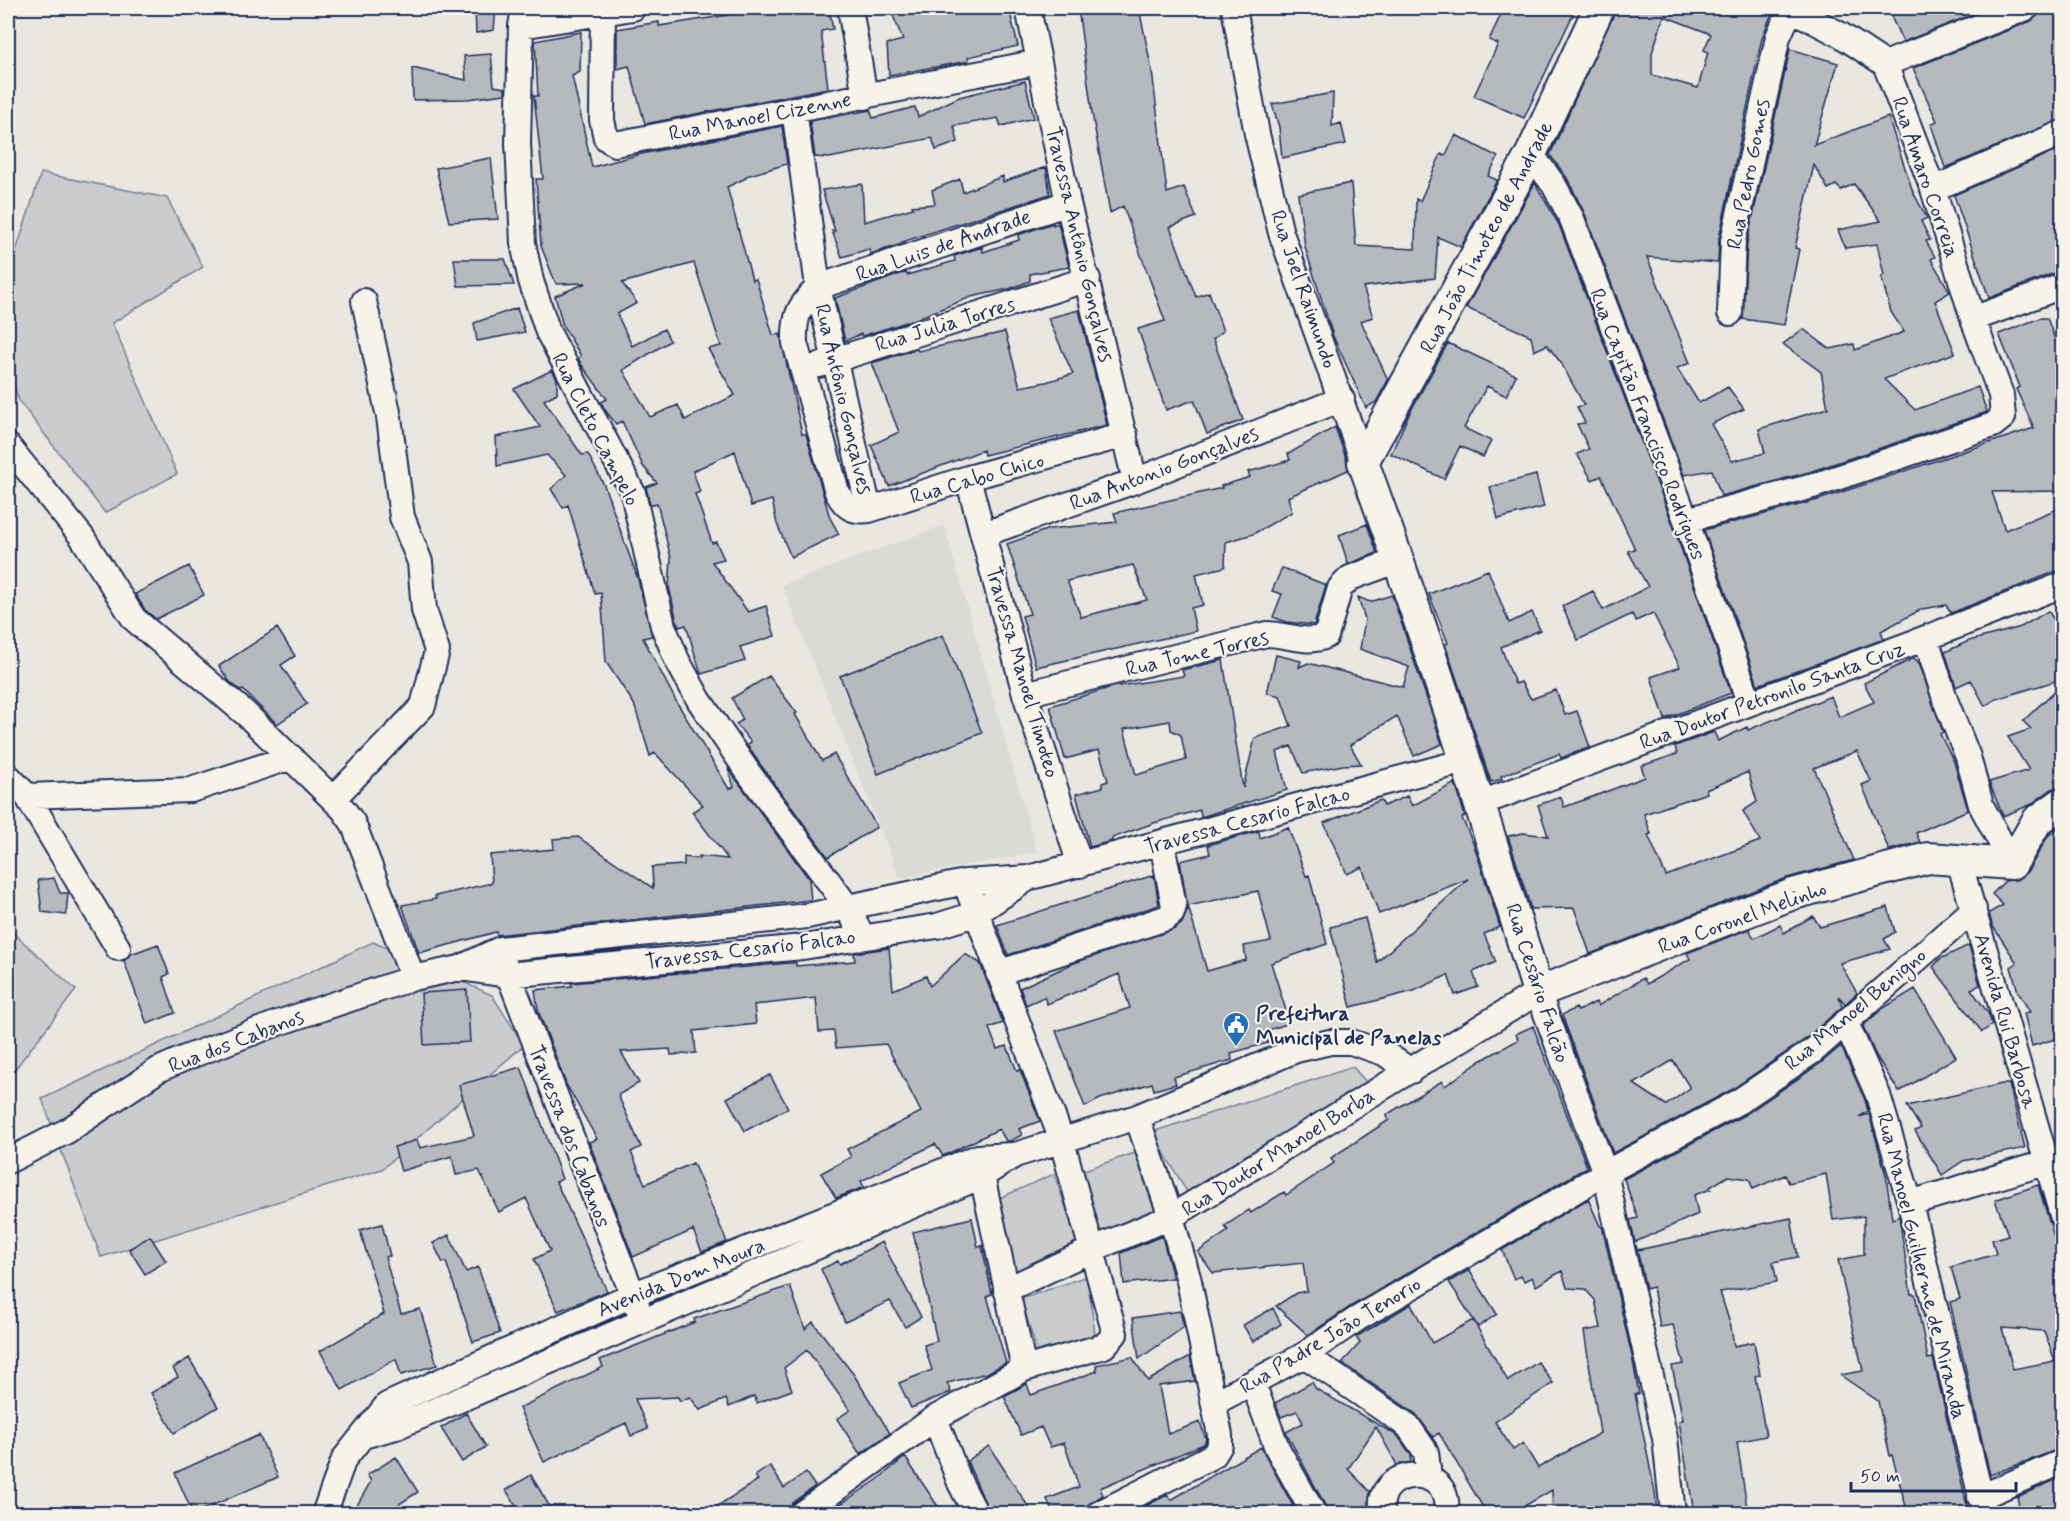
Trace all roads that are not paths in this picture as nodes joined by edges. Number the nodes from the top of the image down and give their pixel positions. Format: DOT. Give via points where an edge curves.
graph roads {
  1 [pos="633,8"];
  2 [pos="850,8"];
  3 [pos="1028,8"];
  4 [pos="1234,8"];
  5 [pos="1599,8"];
  6 [pos="1790,8"];
  7 [pos="2026,8"];
  8 [pos="603,10"];
  9 [pos="522,17"];
  10 [pos="1039,62"];
  11 [pos="1885,64"];
  12 [pos="865,97"];
  13 [pos="794,109"];
  14 [pos="2062,133"];
  15 [pos="1531,154"];
  16 [pos="1933,189"];
  17 [pos="1068,202"];
  18 [pos="1088,279"];
  19 [pos="818,287"];
  20 [pos="2060,295"];
  21 [pos="364,301"];
  22 [pos="1730,313"];
  23 [pos="1973,320"];
  24 [pos="834,359"];
  25 [pos="802,371"];
  26 [pos="1342,399"];
  27 [pos="1125,435"];
  28 [pos="8,446"];
  29 [pos="1363,462"];
  30 [pos="968,478"];
  31 [pos="1135,480"];
  32 [pos="869,510"];
  33 [pos="1686,520"];
  34 [pos="984,534"];
  35 [pos="1399,560"];
  36 [pos="2062,585"];
  37 [pos="1926,638"];
  38 [pos="1025,694"];
  39 [pos="1749,702"];
  40 [pos="291,757"];
  41 [pos="1465,761"];
  42 [pos="8,776"];
  43 [pos="27,796"];
  44 [pos="333,799"];
  45 [pos="1481,802"];
  46 [pos="2062,804"];
  47 [pos="1162,843"];
  48 [pos="1959,861"];
  49 [pos="2012,864"];
  50 [pos="1080,866"];
  51 [pos="1028,878"];
  52 [pos="965,882"];
  53 [pos="849,909"];
  54 [pos="1974,909"];
  55 [pos="975,914"];
  56 [pos="862,937"];
  57 [pos="117,948"];
  58 [pos="500,949"];
  59 [pos="460,968"];
  60 [pos="998,973"];
  61 [pos="507,975"];
  62 [pos="413,978"];
  63 [pos="1538,992"];
  64 [pos="1845,1023"];
  65 [pos="1411,1071"];
  66 [pos="1137,1117"];
  67 [pos="1061,1138"];
  68 [pos="8,1161"];
  69 [pos="2045,1163"];
  70 [pos="980,1166"];
  71 [pos="1605,1173"];
  72 [pos="1910,1203"];
  73 [pos="2062,1215"];
  74 [pos="1171,1217"];
  75 [pos="758,1245"];
  76 [pos="1093,1249"];
  77 [pos="767,1269"];
  78 [pos="1006,1290"];
  79 [pos="632,1296"];
  80 [pos="643,1323"];
  81 [pos="509,1351"];
  82 [pos="1304,1355"];
  83 [pos="1024,1369"];
  84 [pos="518,1376"];
  85 [pos="1252,1383"];
  86 [pos="1214,1403"];
  87 [pos="935,1418"];
  88 [pos="363,1436"];
  89 [pos="2062,1462"];
  90 [pos="1428,1477"];
  91 [pos="1983,1505"];
  92 [pos="324,1514"];
  93 [pos="801,1514"];
  94 [pos="976,1514"];
  95 [pos="1098,1514"];
  96 [pos="1314,1514"];
  97 [pos="1383,1514"];
  98 [pos="1446,1514"];
  99 [pos="1673,1514"];
  1 -- 8 [label="street"];
  2 -- 12 [label="street"];
  3 -- 10 [label="street, Travessa Antônio Gonçalves"];
  4 -- 26 [label="street, Rua Joel Raimundo" via="1257,134 1281,233"];
  5 -- 15 [label="main road, Rua João Timoteo de Andrade"];
  6 -- 11 [label="street"];
  6 -- 22 [label="street, Rua Pedro Gomes" via="1778,37 1733,241"];
  7 -- 11 [label="street"];
  8 -- 9 [label="street"];
  8 -- 13 [label="street, Rua Manoel Cizenne" via="602,120 610,142"];
  9 -- 53 [label="street, Rua Cleto Campelo" via="518,143 523,243 548,332 633,493 663,626 677,660 742,763"];
  10 -- 12 [label="street, Rua Manoel Cizenne"];
  10 -- 17 [label="street, Travessa Antônio Gonçalves"];
  11 -- 16 [label="street, Rua Amaro Correia"];
  12 -- 13 [label="street, Rua Manoel Cizenne"];
  13 -- 19 [label="street, Rua Antônio Gonçalves"];
  14 -- 16 [label="street"];
  15 -- 29 [label="main road, Rua João Timoteo de Andrade"];
  15 -- 33 [label="street, Rua Capitão Francisco Rodrigues" via="1572,219"];
  16 -- 23 [label="street, Rua Amaro Correia"];
  17 -- 18 [label="street, Travessa Antônio Gonçalves"];
  17 -- 19 [label="street, Rua Luis de Andrade"];
  18 -- 24 [label="street, Rua Julia Torres"];
  18 -- 27 [label="street, Travessa Antônio Gonçalves"];
  19 -- 24 [label="street, Rua Antônio Gonçalves"];
  19 -- 25 [label="street, Rua Antônio Gonçalves" via="800,306 794,322"];
  20 -- 23 [label="street"];
  21 -- 44 [label="street" via="389,417 402,517 420,562 424,610 437,651 423,706"];
  23 -- 33 [label="street, Rua Amaro Correia" via="2001,394 2003,417 1993,425 1813,486"];
  24 -- 25 [label="street, Rua Julia Torres"];
  24 -- 32 [label="street, Rua Antônio Gonçalves"];
  25 -- 32 [label="street, Rua Antônio Gonçalves" via="837,492 850,509"];
  26 -- 29 [label="street, Rua Joel Raimundo"];
  26 -- 31 [label="street, Rua Antonio Gonçalves"];
  27 -- 30 [label="street, Rua Cabo Chico"];
  27 -- 31 [label="street, Travessa Antônio Gonçalves"];
  28 -- 40 [label="street" via="82,537 134,619"];
  29 -- 35 [label="main road, Rua Cesário Falcão"];
  30 -- 32 [label="street, Rua Cabo Chico"];
  30 -- 34 [label="street, Travessa Manoel Timoteo"];
  31 -- 34 [label="street, Rua Antonio Gonçalves"];
  33 -- 39 [label="street, Rua Capitão Francisco Rodrigues"];
  34 -- 38 [label="street, Travessa Manoel Timoteo"];
  35 -- 38 [label="street, Rua Tome Torres" via="1350,578 1340,588 1326,636 1316,641 1267,634"];
  35 -- 41 [label="main road, Rua Cesário Falcão"];
  36 -- 37 [label="street, Rua Doutor Petronilo Santa Cruz"];
  37 -- 39 [label="street, Rua Doutor Petronilo Santa Cruz"];
  37 -- 49 [label="street" via="1981,805"];
  38 -- 50 [label="street, Travessa Manoel Timoteo"];
  39 -- 45 [label="street, Rua Doutor Petronilo Santa Cruz"];
  40 -- 43 [label="street" via="191,790"];
  40 -- 44 [label="street"];
  41 -- 45 [label="main road, Rua Cesário Falcão"];
  41 -- 47 [label="street, Travessa Cesario Falcao"];
  42 -- 43 [label="street"];
  43 -- 57 [label="street"];
  44 -- 62 [label="street" via="353,822"];
  45 -- 63 [label="main road, Rua Cesário Falcão"];
  46 -- 49 [label="main road" via="2037,821"];
  47 -- 50 [label="street, Travessa Cesario Falcao"];
  47 -- 60 [label="street" via="1174,906 1166,918"];
  48 -- 49 [label="main road, Rua Coronel Melinho"];
  48 -- 54 [label="street, Avenida Rui Barbosa"];
  48 -- 63 [label="main road, Rua Coronel Melinho" via="1928,858 1793,894"];
  50 -- 51 [label="street, Travessa Cesario Falcao"];
  51 -- 52 [label="street, Travessa Cesario Falcao"];
  51 -- 55 [label="street, Travessa Cesario Falcao"];
  52 -- 53 [label="street, Travessa Cesario Falcao"];
  52 -- 55 [label="street"];
  53 -- 56 [label="street, Rua Cleto Campelo"];
  53 -- 58 [label="street, Travessa Cesario Falcao"];
  54 -- 64 [label="street, Rua Manoel Benigno"];
  54 -- 69 [label="street, Avenida Rui Barbosa"];
  55 -- 56 [label="street, Travessa Cesario Falcao" via="937,926"];
  55 -- 60 [label="street"];
  56 -- 61 [label="street, Travessa Cesario Falcao"];
  58 -- 59 [label="street, Travessa Cesario Falcao"];
  58 -- 61 [label="street, Travessa dos Cabanos"];
  59 -- 61 [label="street, Travessa Cesario Falcao"];
  59 -- 62 [label="street, Travessa Cesario Falcao"];
  60 -- 67 [label="street"];
  61 -- 79 [label="street, Travessa dos Cabanos"];
  62 -- 68 [label="street, Rua dos Cabanos" via="278,1023 158,1070 67,1131"];
  63 -- 65 [label="street, Rua Doutor Manoel Borba"];
  63 -- 71 [label="street, Rua Cesário Falcão"];
  64 -- 71 [label="street, Rua Manoel Benigno" via="1813,1051 1738,1102"];
  64 -- 72 [label="street, Rua Manoel Guilherme de Miranda" via="1878,1095"];
  65 -- 66 [label="street" via="1384,1053 1351,1042 1330,1042 1296,1050"];
  65 -- 74 [label="street, Rua Doutor Manoel Borba"];
  66 -- 67 [label="street"];
  66 -- 74 [label="street"];
  67 -- 70 [label="street"];
  67 -- 76 [label="street"];
  69 -- 72 [label="street"];
  69 -- 73 [label="street, Avenida Rui Barbosa"];
  70 -- 75 [label="street, Avenida Dom Moura"];
  70 -- 77 [label="street, Avenida Dom Moura"];
  70 -- 78 [label="street"];
  71 -- 82 [label="street, Rua Padre João Tenorio" via="1357,1319"];
  71 -- 99 [label="street, Rua Cesário Falcão" via="1665,1438"];
  72 -- 91 [label="street, Rua Manoel Guilherme de Miranda"];
  74 -- 76 [label="street, Rua Doutor Manoel Borba"];
  74 -- 86 [label="street" via="1189,1281"];
  75 -- 77 [label="street"];
  75 -- 79 [label="street, Avenida Dom Moura"];
  76 -- 78 [label="street, Rua Doutor Manoel Borba"];
  76 -- 83 [label="street" via="1114,1338 1104,1346"];
  77 -- 80 [label="street, Avenida Dom Moura"];
  78 -- 83 [label="street"];
  79 -- 80 [label="street, Travessa dos Cabanos"];
  79 -- 81 [label="street, Avenida Dom Moura"];
  80 -- 84 [label="street, Avenida Dom Moura"];
  81 -- 84 [label="street"];
  81 -- 88 [label="street, Avenida Dom Moura" via="387,1405"];
  82 -- 85 [label="street, Rua Padre João Tenorio"];
  82 -- 90 [label="street" via="1408,1426 1426,1452"];
  83 -- 87 [label="street"];
  84 -- 88 [label="street, Avenida Dom Moura" via="396,1427"];
  85 -- 86 [label="street, Rua Padre João Tenorio"];
  85 -- 96 [label="street" via="1277,1448"];
  86 -- 95 [label="street" via="1220,1435 1214,1455"];
  87 -- 93 [label="street"];
  87 -- 94 [label="street"];
  88 -- 92 [label="street" via="344,1459"];
  89 -- 91 [label="street"];
  90 -- 97 [label="street" via="1407,1474 1389,1485 1381,1505"];
  90 -- 98 [label="street" via="1441,1487 1448,1503"];
}
